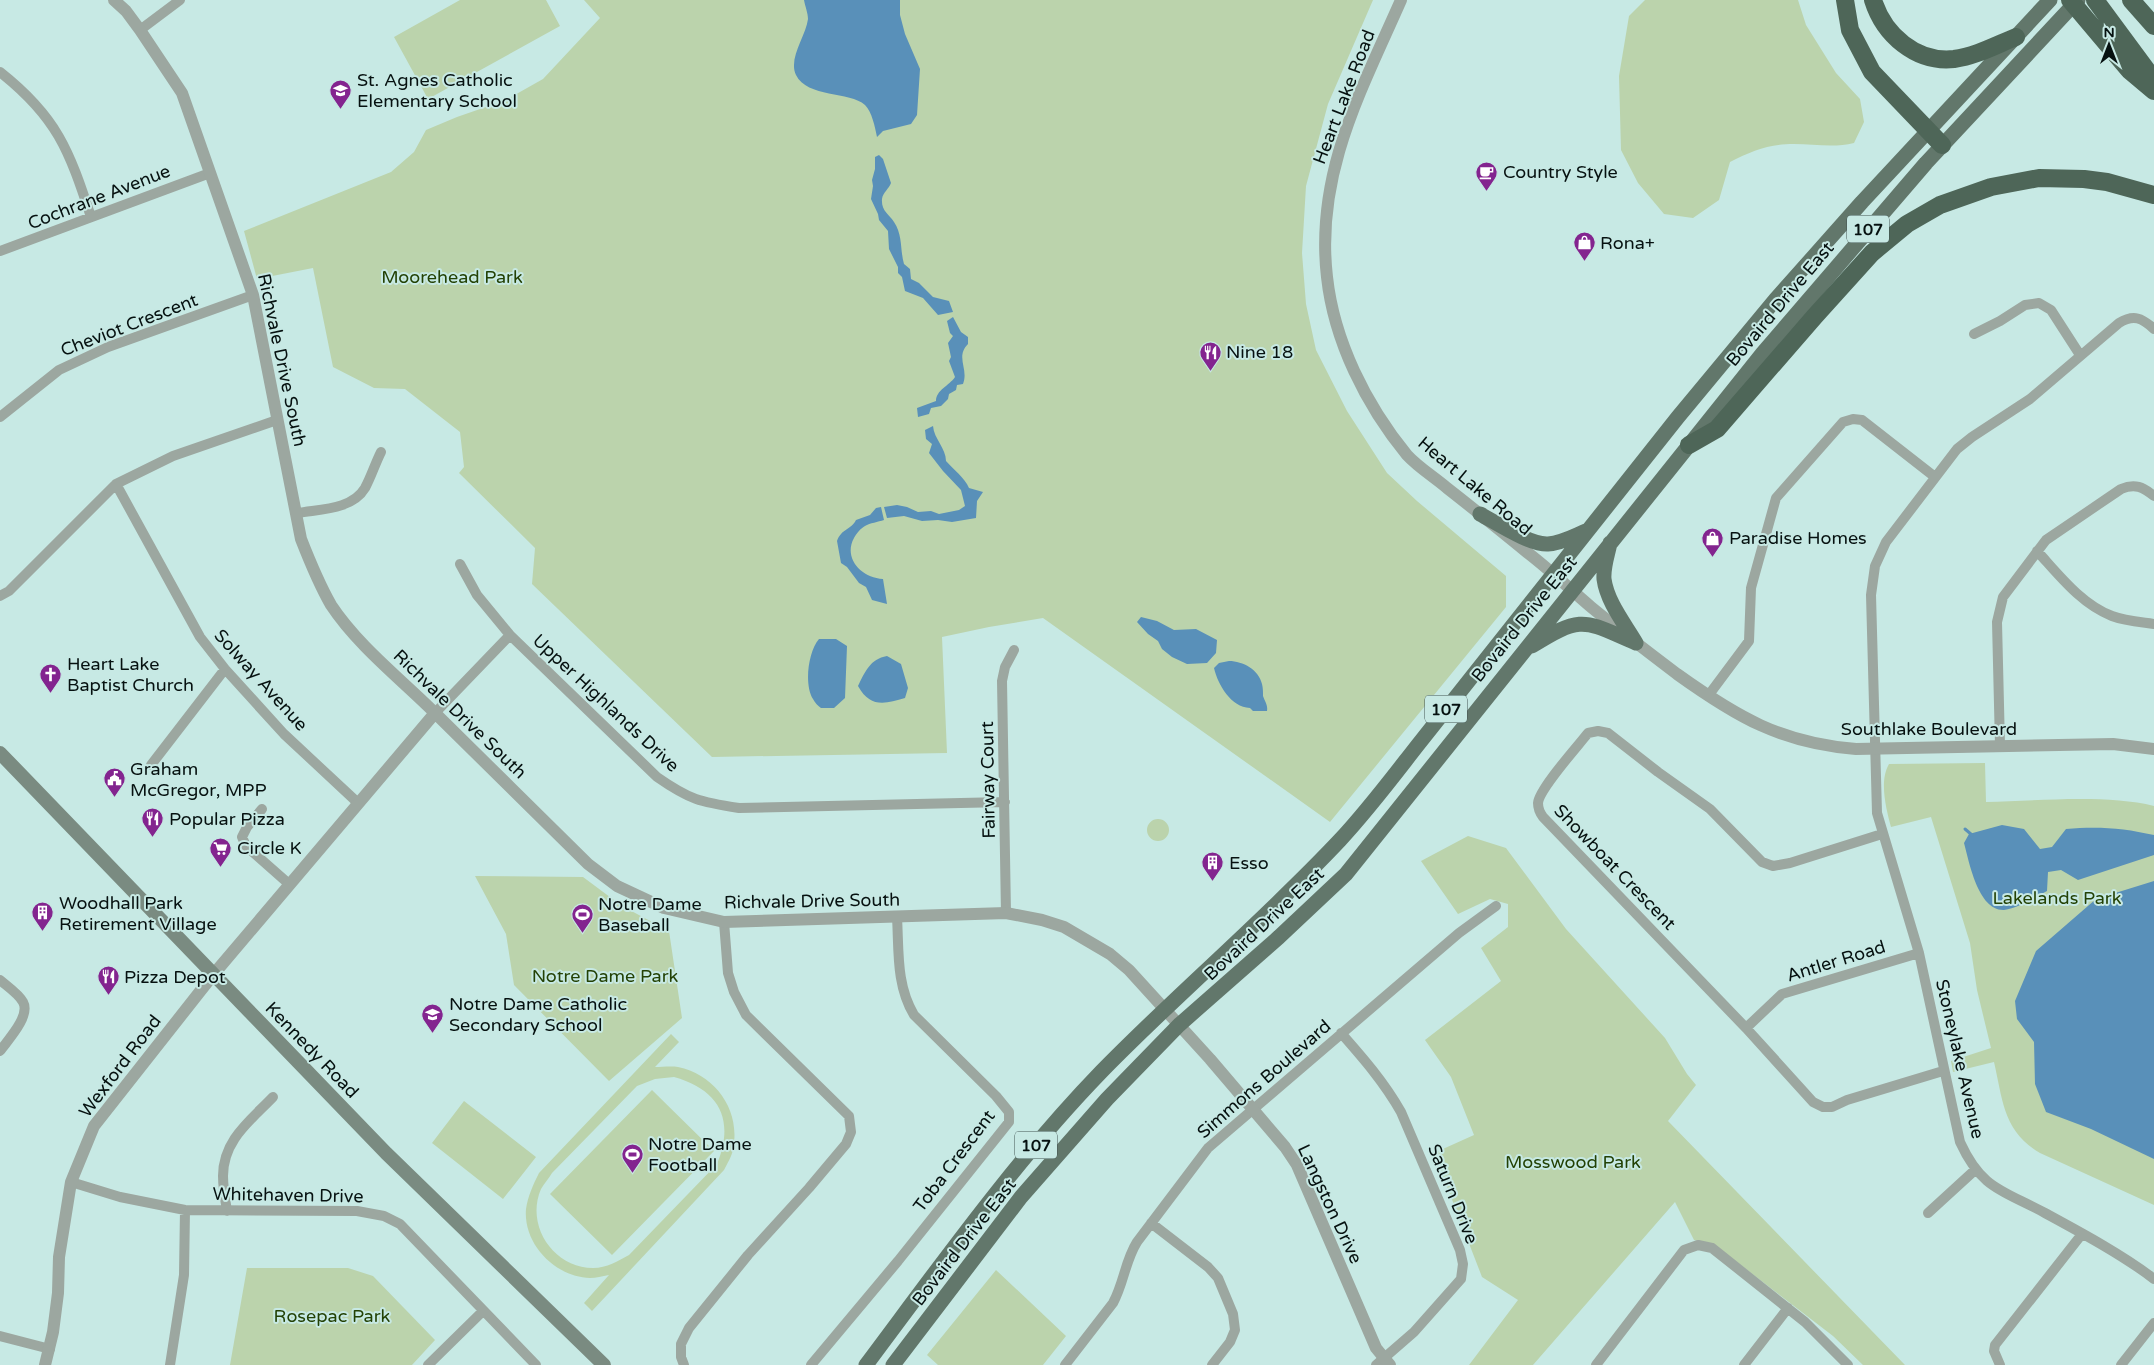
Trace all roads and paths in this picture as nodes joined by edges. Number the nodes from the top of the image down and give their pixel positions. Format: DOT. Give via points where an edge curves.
graph roads {
  1 [pos="114,0"];
  2 [pos="180,0"];
  3 [pos="1401,0"];
  4 [pos="1846,0"];
  5 [pos="1874,0"];
  6 [pos="2070,0"];
  7 [pos="2078,0"];
  8 [pos="2095,0"];
  9 [pos="2131,0"];
  10 [pos="2045,6"];
  11 [pos="2154,26"];
  12 [pos="140,30"];
  13 [pos="2016,37"];
  14 [pos="0,72"];
  15 [pos="2154,80"];
  16 [pos="2154,91"];
  17 [pos="1928,131"];
  18 [pos="1942,146"];
  19 [pos="210,173"];
  20 [pos="2154,195"];
  21 [pos="91,217"];
  22 [pos="0,251"];
  23 [pos="253,294"];
  24 [pos="2154,329"];
  25 [pos="1974,334"];
  26 [pos="2080,355"];
  27 [pos="0,417"];
  28 [pos="277,420"];
  29 [pos="1689,445"];
  30 [pos="381,452"];
  31 [pos="1935,477"];
  32 [pos="116,484"];
  33 [pos="2154,496"];
  34 [pos="298,513"];
  35 [pos="1480,514"];
  36 [pos="1589,529"];
  37 [pos="1610,541"];
  38 [pos="2037,551"];
  39 [pos="460,564"];
  40 [pos="1553,574"];
  41 [pos="1572,590"];
  42 [pos="0,596"];
  43 [pos="2154,624"];
  44 [pos="510,635"];
  45 [pos="1636,643"];
  46 [pos="1014,650"];
  47 [pos="1522,652"];
  48 [pos="224,669"];
  49 [pos="1708,696"];
  50 [pos="434,713"];
  51 [pos="2000,746"];
  52 [pos="1875,749"];
  53 [pos="2154,749"];
  54 [pos="0,753"];
  55 [pos="151,765"];
  56 [pos="1005,802"];
  57 [pos="358,803"];
  58 [pos="262,809"];
  59 [pos="1882,834"];
  60 [pos="289,884"];
  61 [pos="1496,906"];
  62 [pos="1006,913"];
  63 [pos="897,917"];
  64 [pos="724,922"];
  65 [pos="1919,953"];
  66 [pos="213,975"];
  67 [pos="0,980"];
  68 [pos="1164,1009"];
  69 [pos="1179,1025"];
  70 [pos="1746,1028"];
  71 [pos="1341,1033"];
  72 [pos="0,1051"];
  73 [pos="1944,1071"];
  74 [pos="273,1097"];
  75 [pos="1254,1110"];
  76 [pos="1975,1170"];
  77 [pos="71,1182"];
  78 [pos="185,1210"];
  79 [pos="227,1210"];
  80 [pos="1928,1213"];
  81 [pos="1151,1222"];
  82 [pos="2082,1234"];
  83 [pos="2154,1279"];
  84 [pos="1788,1308"];
  85 [pos="484,1311"];
  86 [pos="2154,1323"];
  87 [pos="0,1336"];
  88 [pos="50,1349"];
  89 [pos="1383,1363"];
  90 [pos="45,1365"];
  91 [pos="170,1365"];
  92 [pos="428,1365"];
  93 [pos="536,1365"];
  94 [pos="604,1365"];
  95 [pos="684,1365"];
  96 [pos="810,1365"];
  97 [pos="866,1365"];
  98 [pos="893,1365"];
  99 [pos="1065,1365"];
  100 [pos="1212,1365"];
  101 [pos="1596,1365"];
  102 [pos="1744,1365"];
  103 [pos="1848,1365"];
  104 [pos="2000,1365"];
  105 [pos="2121,1365"];
  1 -- 12 [label="street, Richvale Drive South"];
  2 -- 12 [label="street"];
  3 -- 35 [label="street, Heart Lake Road" via="1350,119 1334,168 1325,223 1327,279 1339,333 1360,382 1379,415 1409,457"];
  4 -- 17 [label="highway" via="1850,30 1872,72"];
  5 -- 13 [label="highway" via="1882,21 1902,45 1935,59 1954,59 1978,53"];
  6 -- 16 [label="highway" via="2129,70"];
  7 -- 18 [label="main road, Bovaird Drive East / 107"];
  8 -- 15 [label="highway"];
  9 -- 11 [label="highway"];
  10 -- 13 [label="main road, Bovaird Drive East / 107"];
  12 -- 19 [label="street, Richvale Drive South" via="182,93"];
  13 -- 17 [label="main road, Bovaird Drive East / 107"];
  14 -- 21 [label="street" via="39,107 65,144"];
  17 -- 18 [label="highway"];
  17 -- 36 [label="main road, Bovaird Drive East / 107" via="1775,300"];
  18 -- 29 [label="main road, Bovaird Drive East / 107" via="1818,288"];
  19 -- 21 [label="street, Cochrane Avenue"];
  19 -- 23 [label="street, Richvale Drive South"];
  20 -- 29 [label="highway" via="2084,178 2039,178 1991,187 1940,205 1890,237 1815,316 1717,428"];
  21 -- 22 [label="street, Cochrane Avenue"];
  23 -- 27 [label="street, Cheviot Crescent" via="108,347 59,370"];
  23 -- 28 [label="street, Richvale Drive South"];
  24 -- 26 [label="street, Stoneylake Avenue" via="2140,318 2126,318"];
  25 -- 26 [label="street" via="2025,305 2039,303 2051,310"];
  26 -- 31 [label="street, Stoneylake Avenue" via="2030,399 1964,443"];
  28 -- 32 [label="street" via="173,456"];
  28 -- 34 [label="street, Richvale Drive South"];
  29 -- 37 [label="main road, Bovaird Drive East / 107"];
  30 -- 34 [label="street" via="364,490 355,498 340,506"];
  31 -- 49 [label="street" via="1862,420 1843,422 1776,498 1751,588 1749,641"];
  31 -- 52 [label="street, Stoneylake Avenue" via="1886,542 1875,566 1871,595"];
  32 -- 42 [label="street" via="9,591"];
  32 -- 48 [label="street, Solway Avenue" via="200,637"];
  33 -- 38 [label="street" via="2145,489 2129,486 2055,533"];
  34 -- 50 [label="street, Richvale Drive South" via="304,545 332,606 389,670"];
  35 -- 36 [label="main road" via="1542,543 1563,541"];
  35 -- 40 [label="street, Heart Lake Road"];
  36 -- 40 [label="main road, Bovaird Drive East / 107"];
  37 -- 41 [label="main road, Bovaird Drive East / 107"];
  37 -- 45 [label="main road" via="1604,571 1606,586"];
  38 -- 43 [label="street" via="2074,591 2094,607 2114,617"];
  38 -- 51 [label="street" via="2010,586 1999,610"];
  39 -- 44 [label="street, Upper Highlands Drive" via="477,595"];
  40 -- 41 [label="street, Heart Lake Road"];
  40 -- 68 [label="main road, Bovaird Drive East / 107" via="1340,841"];
  41 -- 45 [label="street, Southlake Boulevard"];
  41 -- 47 [label="main road, Bovaird Drive East / 107"];
  44 -- 50 [label="street"];
  44 -- 56 [label="street, Upper Highlands Drive" via="657,777 700,802 739,808"];
  45 -- 47 [label="main road" via="1591,624 1580,623 1559,629"];
  45 -- 49 [label="street, Southlake Boulevard"];
  46 -- 56 [label="street, Fairway Court" via="1002,681"];
  47 -- 69 [label="main road, Bovaird Drive East / 107" via="1346,874"];
  48 -- 55 [label="street"];
  48 -- 57 [label="street, Solway Avenue" via="284,734"];
  49 -- 52 [label="street, Southlake Boulevard" via="1738,715 1789,737 1828,746"];
  50 -- 57 [label="street, Wexford Road"];
  50 -- 64 [label="street, Richvale Drive South" via="588,864 617,886 664,908"];
  51 -- 52 [label="street, Southlake Boulevard"];
  51 -- 53 [label="street, Southlake Boulevard" via="2113,744"];
  52 -- 59 [label="street, Stoneylake Avenue" via="1876,800"];
  54 -- 66 [label="main road, Kennedy Road"];
  56 -- 62 [label="street, Fairway Court"];
  57 -- 60 [label="street, Wexford Road"];
  58 -- 60 [label="street" via="242,837 246,846"];
  59 -- 65 [label="street, Stoneylake Avenue"];
  59 -- 70 [label="street, Showboat Crescent" via="1790,863 1768,865 1756,857 1710,809 1608,733 1598,731 1588,733 1547,786 1538,802 1543,817"];
  60 -- 66 [label="street, Wexford Road"];
  61 -- 71 [label="street, Simmons Boulevard" via="1459,933"];
  62 -- 63 [label="street, Richvale Drive South"];
  62 -- 68 [label="street, Richvale Drive South" via="1042,920 1083,937 1129,970"];
  63 -- 64 [label="street, Richvale Drive South"];
  63 -- 96 [label="street, Toba Crescent" via="905,1000 914,1015 996,1096 1009,1112 1008,1122 898,1262"];
  64 -- 95 [label="street" via="728,972 746,1015 849,1116 851,1132 846,1144 748,1255 689,1328 681,1344"];
  65 -- 70 [label="street, Antler Road" via="1782,994"];
  65 -- 73 [label="street, Stoneylake Avenue"];
  66 -- 77 [label="street, Wexford Road" via="94,1126"];
  66 -- 94 [label="main road, Kennedy Road" via="393,1159"];
  67 -- 72 [label="street" via="23,1002 25,1010"];
  68 -- 69 [label="street, Richvale Drive South"];
  68 -- 97 [label="main road, Bovaird Drive East / 107" via="1093,1081 1004,1182"];
  69 -- 75 [label="street, Langston Drive"];
  69 -- 98 [label="main road, Bovaird Drive East / 107" via="1107,1099 1021,1197"];
  70 -- 73 [label="street, Showboat Crescent" via="1813,1102 1823,1108 1832,1108 1848,1100"];
  71 -- 75 [label="street, Simmons Boulevard"];
  71 -- 89 [label="street, Saturn Drive" via="1388,1090 1400,1112 1463,1264 1461,1279"];
  73 -- 76 [label="street, Stoneylake Avenue" via="1956,1131"];
  74 -- 79 [label="street" via="232,1140 223,1176"];
  75 -- 81 [label="street, Simmons Boulevard" via="1208,1148"];
  75 -- 89 [label="street, Langston Drive" via="1297,1165"];
  76 -- 80 [label="street"];
  76 -- 82 [label="street, Stoneylake Avenue" via="2003,1193"];
  77 -- 78 [label="street, Whitehaven Drive" via="120,1197"];
  77 -- 88 [label="street, Wexford Road" via="58,1257 58,1293"];
  78 -- 79 [label="street, Whitehaven Drive"];
  78 -- 91 [label="street" via="184,1275"];
  79 -- 85 [label="street, Whitehaven Drive" via="356,1211 384,1216 400,1224"];
  81 -- 99 [label="street, Simmons Boulevard" via="1130,1254 1118,1295"];
  81 -- 100 [label="street" via="1218,1278 1233,1314 1235,1330"];
  82 -- 83 [label="street, Stoneylake Avenue"];
  82 -- 104 [label="street" via="1995,1345"];
  84 -- 101 [label="street" via="1712,1248 1691,1246 1684,1250"];
  84 -- 102 [label="street"];
  84 -- 103 [label="street"];
  85 -- 92 [label="street"];
  85 -- 93 [label="street, Whitehaven Drive"];
  86 -- 105 [label="street"];
  87 -- 88 [label="street"];
  88 -- 90 [label="street, Wexford Road"];
}
